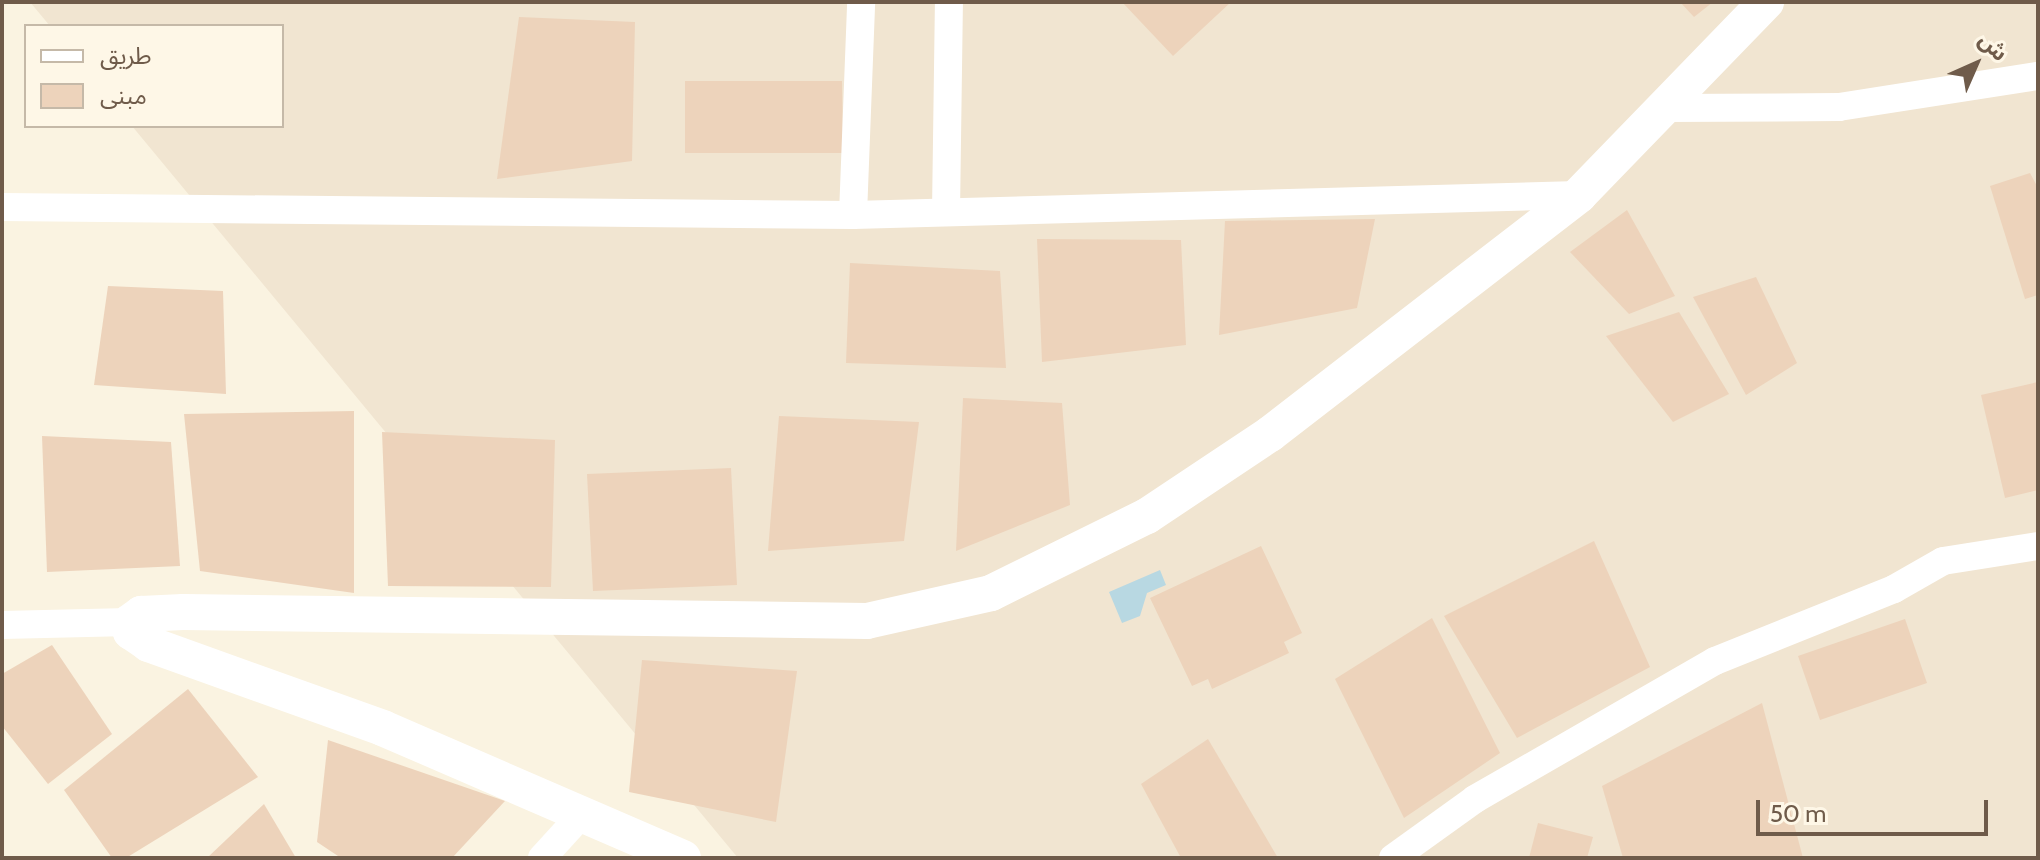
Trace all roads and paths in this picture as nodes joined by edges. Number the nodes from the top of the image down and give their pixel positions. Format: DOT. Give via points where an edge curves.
graph roads {
  1 [pos="861,2"];
  2 [pos="949,2"];
  3 [pos="1766,2"];
  4 [pos="2038,76"];
  5 [pos="1666,108"];
  6 [pos="1579,195"];
  7 [pos="2,207"];
  8 [pos="946,212"];
  9 [pos="853,215"];
  10 [pos="2038,546"];
  11 [pos="130,622"];
  12 [pos="2,625"];
  13 [pos="583,813"];
  14 [pos="542,858"];
  15 [pos="683,858"];
  16 [pos="1393,858"];
  1 -- 9 [label="street"];
  2 -- 8 [label="street"];
  3 -- 5 [label="street"];
  4 -- 5 [label="street" via="1839,107"];
  5 -- 6 [label="street"];
  6 -- 8 [label="street"];
  6 -- 11 [label="street" via="1213,476 1039,573 947,607 838,622 183,612 141,614"];
  7 -- 9 [label="street"];
  8 -- 9 [label="street"];
  10 -- 16 [label="street" via="1943,561 1894,589 1715,661 1475,799"];
  11 -- 12 [label="street"];
  11 -- 13 [label="street" via="142,640 356,717"];
  13 -- 14 [label="street"];
  13 -- 15 [label="street"];
}
